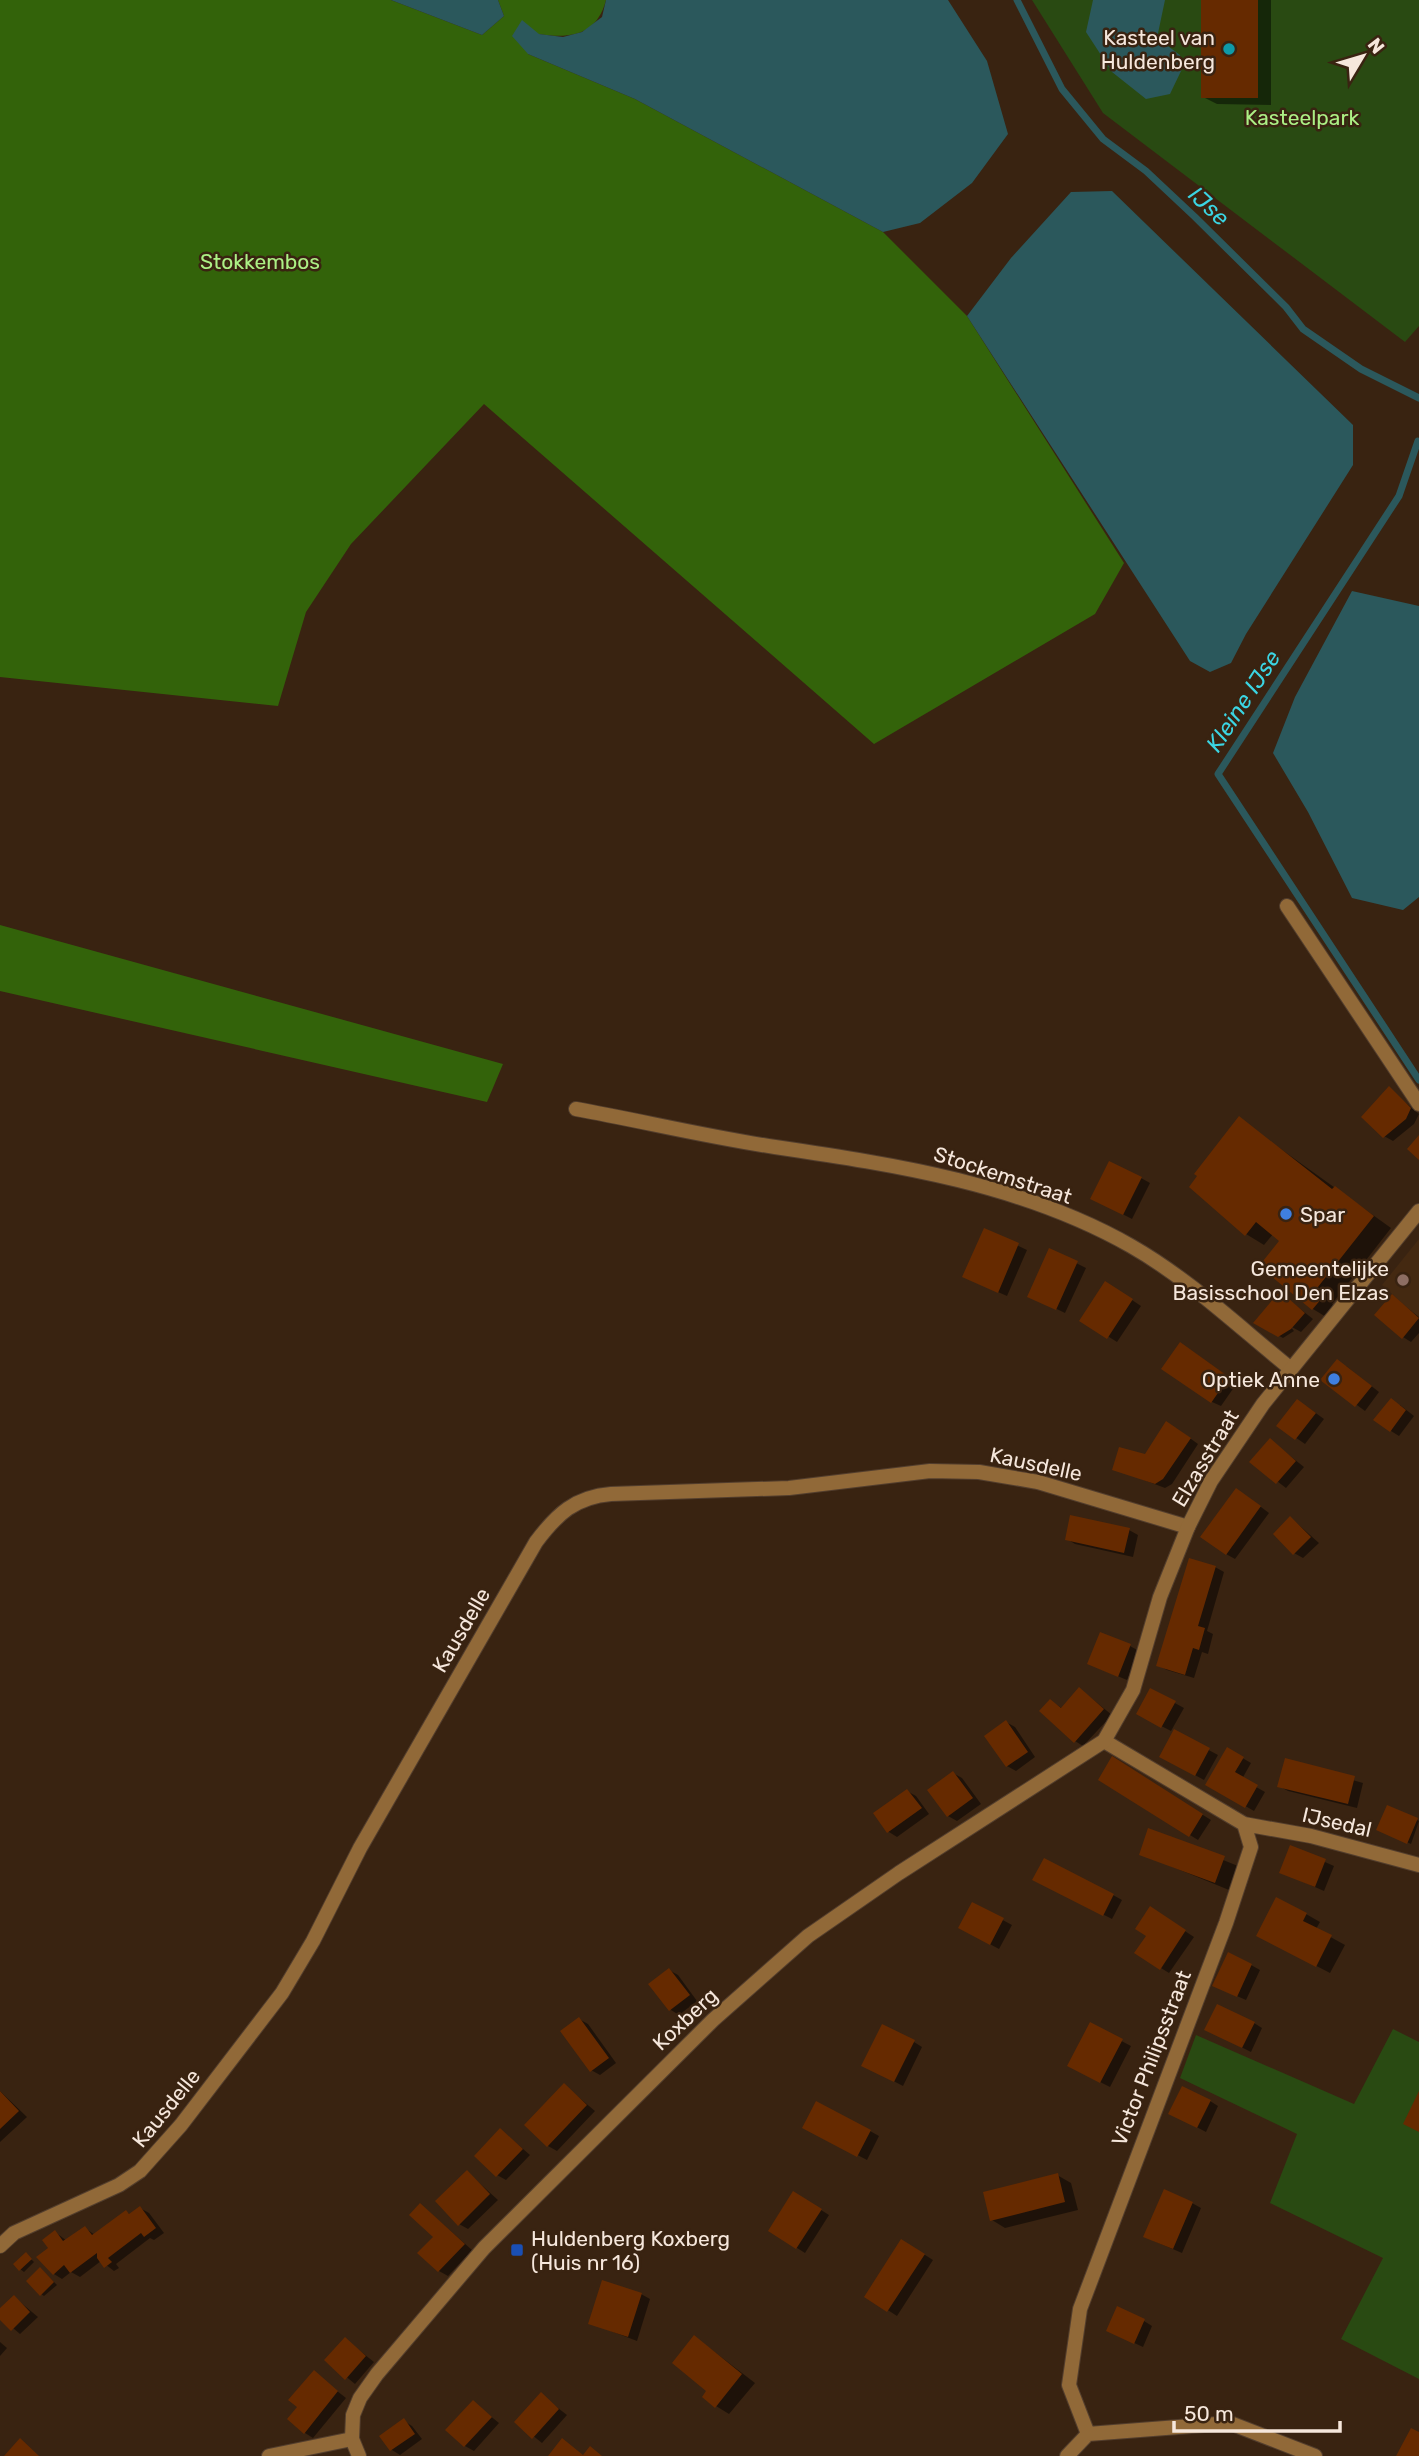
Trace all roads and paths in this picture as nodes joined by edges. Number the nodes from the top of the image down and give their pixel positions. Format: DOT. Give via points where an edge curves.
graph roads {
  1 [pos="1287,906"];
  2 [pos="1419,1104"];
  3 [pos="576,1109"];
  4 [pos="1419,1211"];
  5 [pos="1291,1369"];
  6 [pos="1188,1527"];
  7 [pos="1133,1690"];
  8 [pos="1104,1741"];
  9 [pos="1244,1824"];
  10 [pos="1419,1865"];
  11 [pos="0,2246"];
  12 [pos="1087,2434"];
  13 [pos="352,2439"];
  14 [pos="269,2456"];
  15 [pos="359,2456"];
  16 [pos="1067,2456"];
  17 [pos="1315,2456"];
  1 -- 2 [label="street"];
  3 -- 5 [label="street, Stockemstraat" via="932,1172 992,1188 1131,1246 1177,1275"];
  4 -- 5 [label="street, Elzasstraat"];
  5 -- 6 [label="street, Elzasstraat" via="1234,1444"];
  6 -- 7 [label="street, Elzasstraat" via="1160,1597"];
  6 -- 11 [label="street, Kausdelle" via="1038,1482 979,1472 930,1471 789,1488 611,1494 589,1496 565,1508 536,1542 282,1993 181,2125 140,2171 14,2233"];
  7 -- 8 [label="street, Koxberg"];
  8 -- 9 [label="street"];
  8 -- 13 [label="street, Koxberg" via="808,1936 713,2020 556,2174 447,2290 360,2398 353,2415"];
  9 -- 10 [label="street, IJsedal" via="1311,1836"];
  9 -- 12 [label="street, Victor Philipsstraat" via="1251,1847 1226,1923 1080,2309 1069,2385"];
  12 -- 16 [label="street"];
  12 -- 17 [label="street" via="1230,2423"];
  13 -- 14 [label="street"];
  13 -- 15 [label="street"];
}
